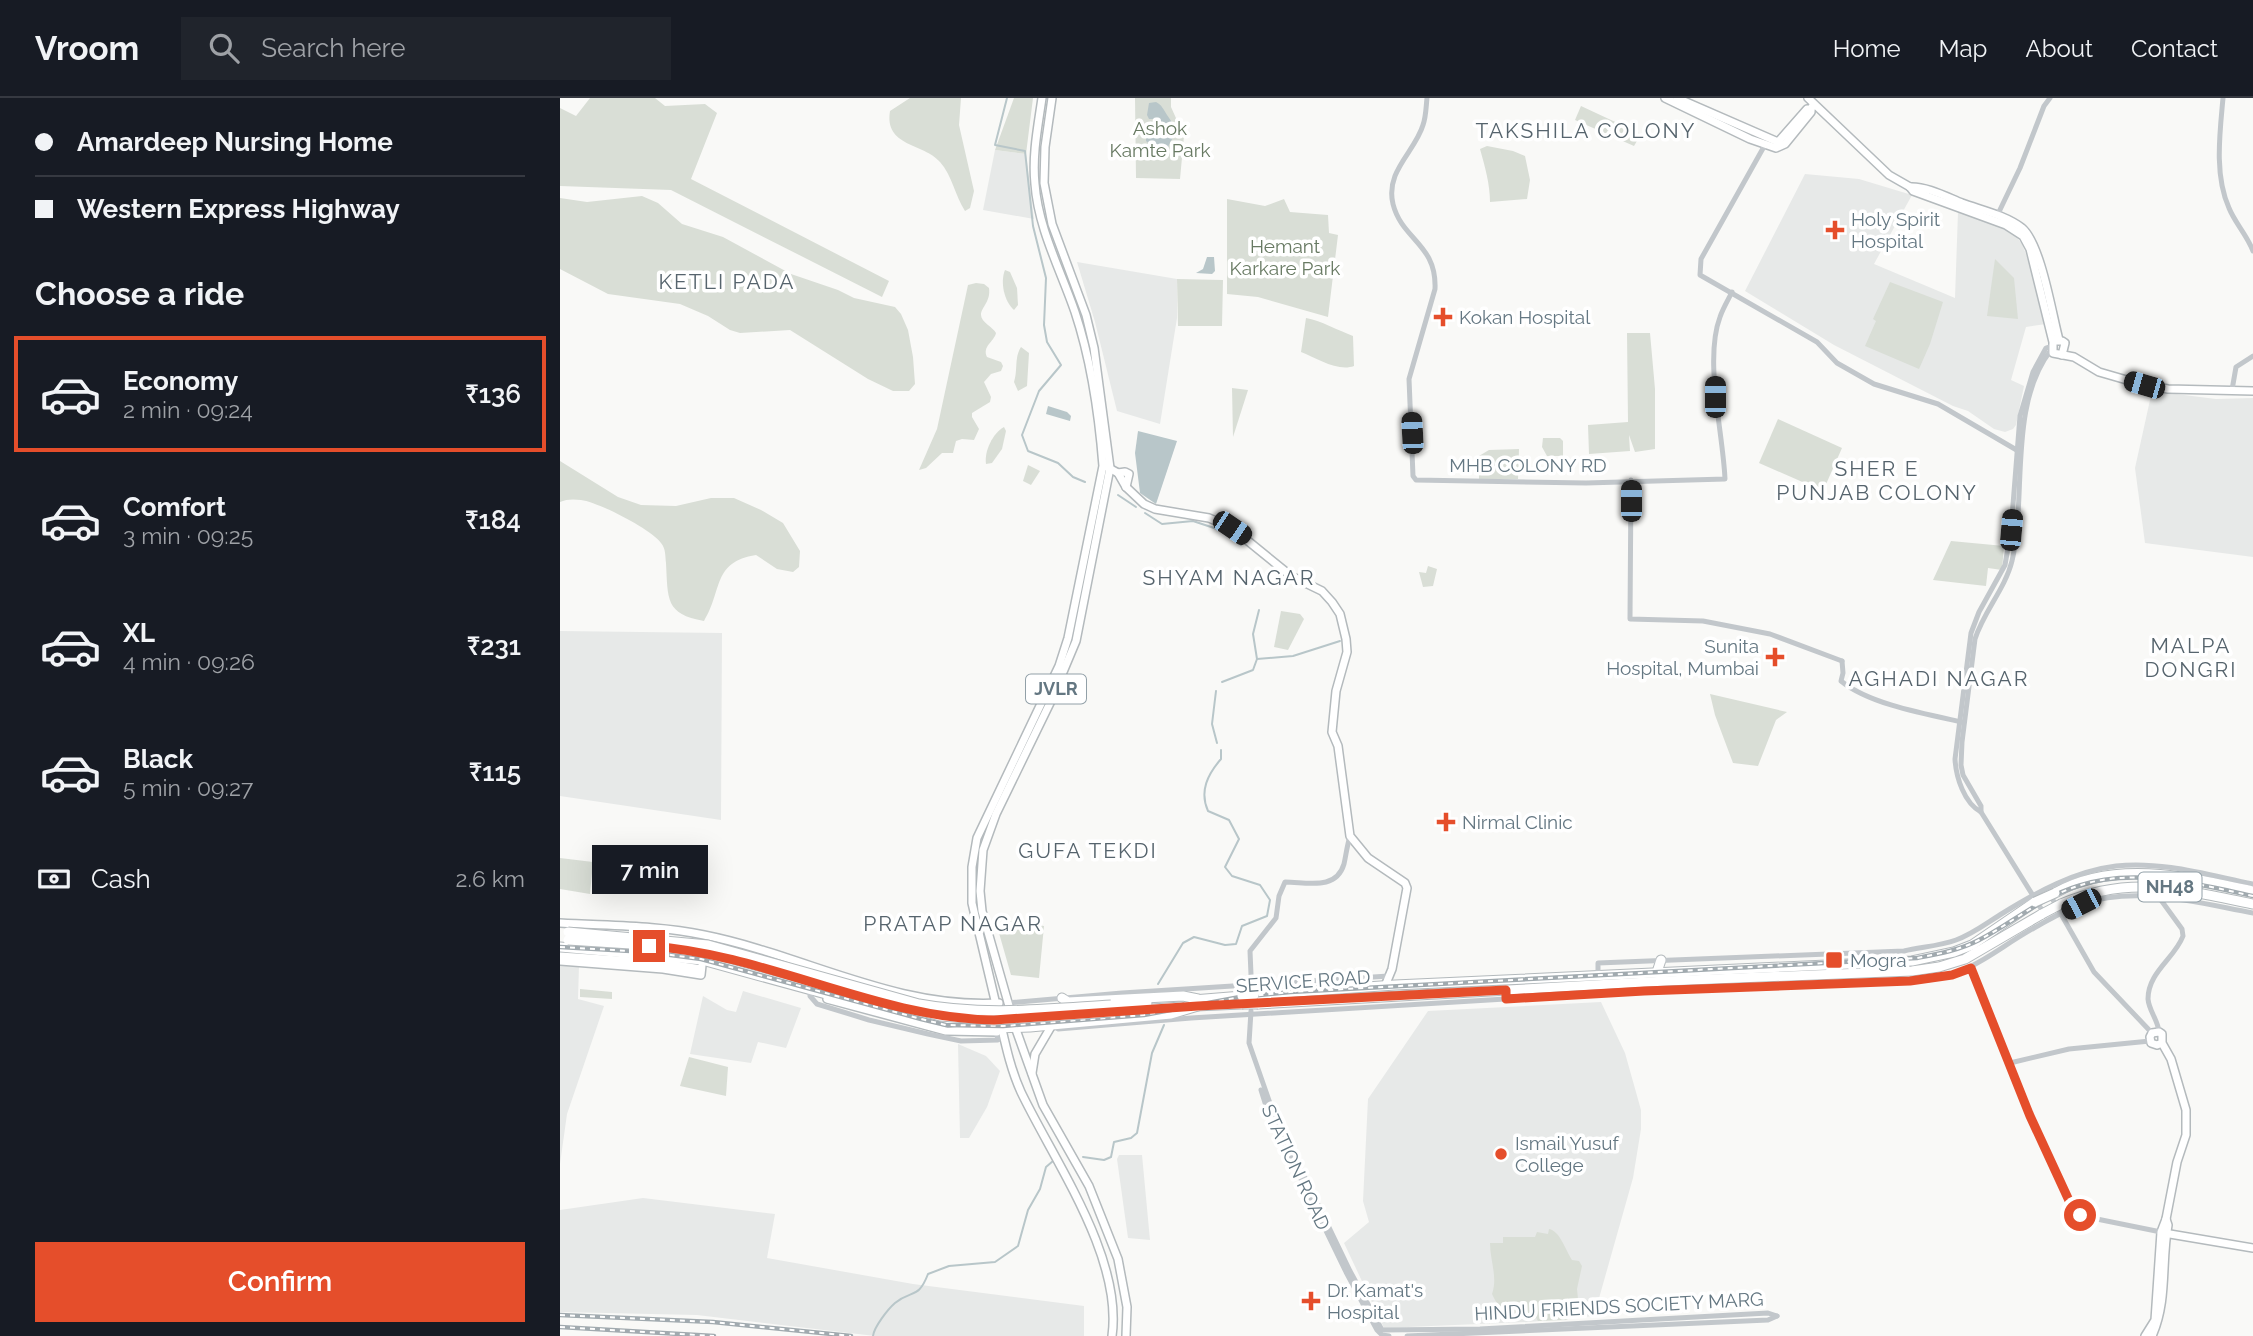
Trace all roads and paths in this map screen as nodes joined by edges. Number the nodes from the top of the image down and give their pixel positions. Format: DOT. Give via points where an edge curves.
graph roads {
  1 [pos="1042,98"];
  2 [pos="1052,98"];
  3 [pos="1427,98"];
  4 [pos="1665,98"];
  5 [pos="1677,98"];
  6 [pos="2050,98"];
  7 [pos="2223,98"];
  8 [pos="1811,104"];
  9 [pos="1767,142"];
  10 [pos="1910,187"];
  11 [pos="1997,216"];
  12 [pos="2253,251"];
  13 [pos="1731,292"];
  14 [pos="2058,346"];
  15 [pos="2253,356"];
  16 [pos="2232,390"];
  17 [pos="2253,391"];
  18 [pos="2018,451"];
  19 [pos="1110,469"];
  20 [pos="1631,480"];
  21 [pos="1963,723"];
  22 [pos="1350,836"];
  23 [pos="2026,884"];
  24 [pos="2253,884"];
  25 [pos="2050,890"];
  26 [pos="2253,891"];
  27 [pos="2158,896"];
  28 [pos="2034,898"];
  29 [pos="2020,902"];
  30 [pos="2253,904"];
  31 [pos="2061,909"];
  32 [pos="2253,914"];
  33 [pos="2045,918"];
  34 [pos="560,923"];
  35 [pos="704,935"];
  36 [pos="564,936"];
  37 [pos="1958,940"];
  38 [pos="560,948"];
  39 [pos="1900,951"];
  40 [pos="1954,952"];
  41 [pos="1822,954"];
  42 [pos="560,956"];
  43 [pos="578,960"];
  44 [pos="1661,960"];
  45 [pos="560,961"];
  46 [pos="1900,962"];
  47 [pos="1822,965"];
  48 [pos="701,967"];
  49 [pos="1971,968"];
  50 [pos="1657,972"];
  51 [pos="1390,973"];
  52 [pos="1598,975"];
  53 [pos="1385,986"];
  54 [pos="810,992"];
  55 [pos="1253,993"];
  56 [pos="1506,995"];
  57 [pos="1062,998"];
  58 [pos="1007,1003"];
  59 [pos="1198,1003"];
  60 [pos="995,1004"];
  61 [pos="1250,1014"];
  62 [pos="1052,1025"];
  63 [pos="1076,1025"];
  64 [pos="1016,1028"];
  65 [pos="998,1029"];
  66 [pos="2154,1035"];
  67 [pos="2162,1043"];
  68 [pos="2010,1063"];
  69 [pos="1032,1073"];
  70 [pos="2164,1233"];
  71 [pos="2253,1248"];
  72 [pos="1385,1334"];
  73 [pos="1112,1336"];
  74 [pos="1126,1336"];
  75 [pos="1407,1336"];
  76 [pos="2145,1336"];
  77 [pos="2152,1336"];
  1 -- 19 [label="main road, JVLR" via="1035,185 1044,227 1082,336"];
  2 -- 19 [label="main road, JVLR" via="1044,183 1052,224 1094,348"];
  3 -- 20 [label="street, MHB COLONY RD" via="1423,126 1396,172 1392,194 1398,216 1427,252 1435,278 1409,379 1413,476 1420,481 1464,482"];
  4 -- 9 [label="main road"];
  5 -- 9 [label="main road"];
  6 -- 11 [label="street"];
  7 -- 12 [label="street" via="2223,190"];
  8 -- 9 [label="main road" via="1811,112 1780,148"];
  8 -- 10 [label="main road" via="1889,175"];
  9 -- 13 [label="street" via="1699,266 1700,275"];
  10 -- 11 [label="main road"];
  10 -- 14 [label="main road" via="2023,236"];
  11 -- 14 [label="main road" via="2023,229 2034,244"];
  13 -- 18 [label="street" via="1817,342 1837,363 1874,384 1938,404"];
  13 -- 20 [label="street, MHB COLONY RD" via="1715,338 1715,397 1725,479"];
  14 -- 16 [label="main road" via="2099,372 2144,385"];
  14 -- 18 [label="street" via="2037,376"];
  15 -- 16 [label="street" via="2236,366"];
  16 -- 17 [label="main road"];
  18 -- 21 [label="street" via="2012,561 1975,639"];
  19 -- 22 [label="main road, STATION ROAD" via="1144,504 1209,518 1232,528 1291,576 1322,591 1340,614 1347,652 1336,691 1332,732 1338,746"];
  19 -- 58 [label="main road, JVLR" via="1076,641 983,850 982,911"];
  19 -- 60 [label="main road, JVLR" via="1062,657 977,838 972,904"];
  20 -- 21 [label="street" via="1630,620 1703,621 1771,634 1841,661 1841,682 1846,685 1893,704"];
  21 -- 23 [label="street" via="1963,775"];
  22 -- 51 [label="main road" via="1368,858 1407,885"];
  22 -- 55 [label="street, STATION ROAD" via="1343,868 1335,879 1328,883 1285,882 1276,918 1250,951"];
  23 -- 28 [label="street"];
  23 -- 29 [label="street"];
  24 -- 25 [label="street" via="2139,865 2091,871"];
  25 -- 26 [label="highway, NH48" via="2150,873"];
  25 -- 28 [label="highway, NH48, bridge"];
  25 -- 31 [label="street"];
  27 -- 31 [label="street"];
  27 -- 32 [label="street"];
  27 -- 66 [label="street" via="2183,936 2149,990 2149,1007 2158,1025"];
  28 -- 29 [label="street"];
  28 -- 33 [label="street"];
  28 -- 40 [label="highway, NH48" via="1986,936"];
  29 -- 37 [label="street"];
  30 -- 31 [label="highway, NH48" via="2167,886 2130,886 2087,893"];
  31 -- 33 [label="highway, NH48, bridge"];
  31 -- 66 [label="street" via="2094,972"];
  33 -- 49 [label="street, SERVICE ROAD"];
  33 -- 56 [label="highway, NH48" via="1965,959 1912,971 1666,981"];
  34 -- 35 [label="main road"];
  35 -- 48 [label="main road"];
  35 -- 60 [label="main road" via="912,997"];
  36 -- 59 [label="highway, NH48, bridge" via="708,952 940,1016 994,1020"];
  37 -- 39 [label="street"];
  37 -- 40 [label="highway"];
  38 -- 48 [label="highway"];
  39 -- 41 [label="street"];
  39 -- 46 [label="highway"];
  40 -- 46 [label="highway, NH48"];
  41 -- 44 [label="street"];
  41 -- 47 [label="highway"];
  42 -- 43 [label="main road"];
  43 -- 45 [label="main road"];
  43 -- 48 [label="main road" via="663,969"];
  44 -- 50 [label="highway"];
  44 -- 52 [label="street" via="1598,963"];
  46 -- 47 [label="highway, NH48"];
  47 -- 50 [label="highway, NH48"];
  48 -- 54 [label="highway"];
  49 -- 56 [label="street, SERVICE ROAD" via="1910,981"];
  49 -- 68 [label="street"];
  50 -- 52 [label="highway, NH48"];
  51 -- 53 [label="main road"];
  51 -- 55 [label="street, SERVICE ROAD"];
  52 -- 53 [label="highway, NH48"];
  53 -- 55 [label="highway, NH48"];
  54 -- 65 [label="highway" via="901,1016"];
  54 -- 65 [label="street" via="817,1004 961,1041 998,1040"];
  55 -- 56 [label="highway, NH48"];
  55 -- 57 [label="street, SERVICE ROAD"];
  55 -- 59 [label="highway, NH48, bridge" via="1242,1000"];
  55 -- 61 [label="street, STATION ROAD"];
  56 -- 61 [label="street, SERVICE ROAD"];
  57 -- 58 [label="street, SERVICE ROAD"];
  57 -- 59 [label="highway" via="1068,1002 1183,996"];
  58 -- 60 [label="main road"];
  58 -- 64 [label="main road, JVLR"];
  59 -- 63 [label="highway" via="1171,1014"];
  60 -- 65 [label="main road, JVLR"];
  61 -- 63 [label="street, SERVICE ROAD"];
  61 -- 72 [label="street, STATION ROAD" via="1246,1044 1267,1109 1346,1272 1377,1330"];
  62 -- 63 [label="highway"];
  62 -- 64 [label="highway"];
  62 -- 69 [label="main road" via="1035,1055"];
  64 -- 65 [label="highway"];
  64 -- 69 [label="main road"];
  65 -- 73 [label="main road" via="1035,1122 1069,1179 1096,1244 1114,1300"];
  66 -- 67 [label="main road" via="2163,1037"];
  66 -- 67 [label="main road" via="2155,1045"];
  66 -- 68 [label="street"];
  67 -- 70 [label="main road" via="2186,1110 2186,1135"];
  68 -- 70 [label="street" via="2072,1207 2082,1216"];
  69 -- 74 [label="main road" via="1118,1259 1127,1307"];
  70 -- 71 [label="main road"];
  70 -- 76 [label="main road" via="2155,1320"];
  70 -- 77 [label="main road" via="2164,1287"];
  72 -- 75 [label="street, HINDU FRIENDS SOCIETY MARG" via="1704,1315 1777,1316 1768,1320"];
}
